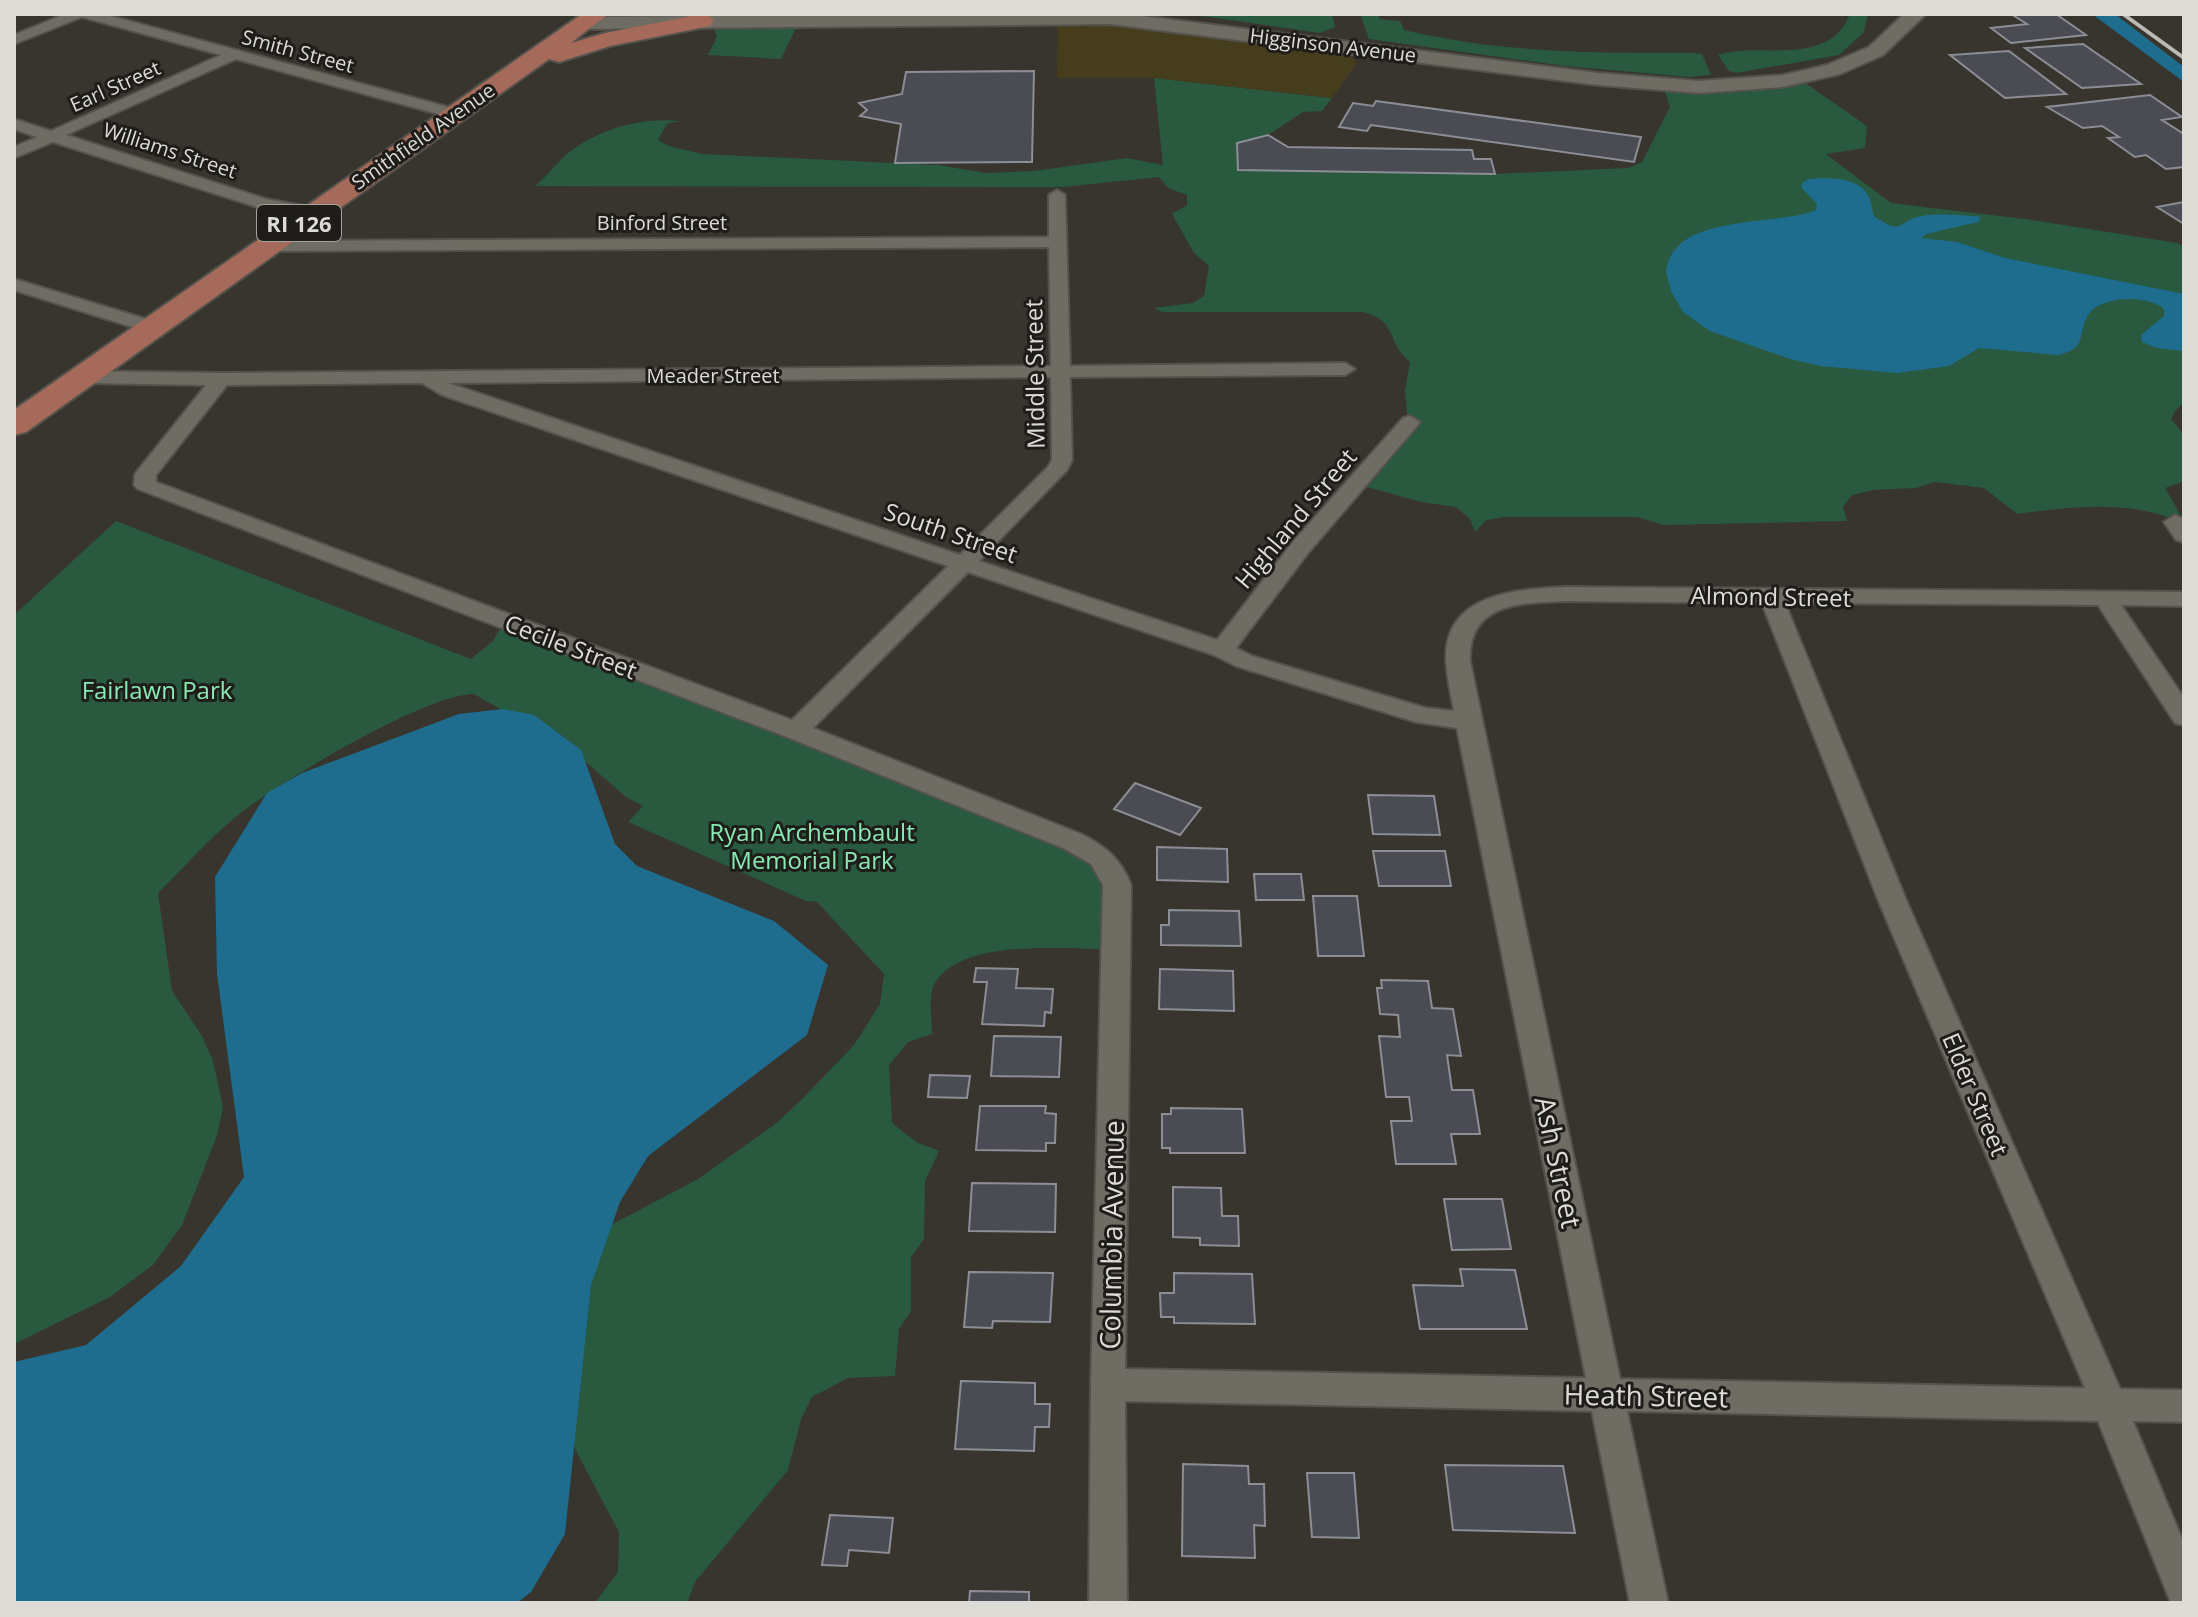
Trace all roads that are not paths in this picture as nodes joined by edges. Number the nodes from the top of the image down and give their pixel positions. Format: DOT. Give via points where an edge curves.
graph roads {
  1 [pos="77,14"];
  2 [pos="87,14"];
  3 [pos="653,14"];
  4 [pos="1916,14"];
  5 [pos="1131,16"];
  6 [pos="591,18"];
  7 [pos="702,21"];
  8 [pos="14,40"];
  9 [pos="233,55"];
  10 [pos="510,74"];
  11 [pos="453,113"];
  12 [pos="14,124"];
  13 [pos="52,136"];
  14 [pos="14,153"];
  15 [pos="1057,195"];
  16 [pos="314,213"];
  17 [pos="1057,242"];
  18 [pos="268,246"];
  19 [pos="14,284"];
  20 [pos="152,327"];
  21 [pos="1345,369"];
  22 [pos="1062,372"];
  23 [pos="82,377"];
  24 [pos="421,377"];
  25 [pos="221,379"];
  26 [pos="1410,422"];
  27 [pos="14,425"];
  28 [pos="964,564"];
  29 [pos="1771,596"];
  30 [pos="2105,599"];
  31 [pos="2184,599"];
  32 [pos="1222,650"];
  33 [pos="2184,717"];
  34 [pos="1468,721"];
  35 [pos="796,731"];
  36 [pos="1112,868"];
  37 [pos="1108,1385"];
  38 [pos="1608,1394"];
  39 [pos="2109,1404"];
  40 [pos="2184,1406"];
  41 [pos="2184,1590"];
  42 [pos="1108,1603"];
  43 [pos="1649,1603"];
  1 -- 8 [label="street"];
  2 -- 9 [label="street, Smith Street"];
  3 -- 7 [label="main road"];
  4 -- 5 [label="street, Higginson Avenue" via="1876,51 1833,70 1783,81 1699,87 1598,79"];
  5 -- 7 [label="street, Higginson Avenue"];
  6 -- 7 [label="street, Higginson Avenue"];
  6 -- 10 [label="main road, Smithfield Avenue / RI 126"];
  7 -- 10 [label="main road" via="595,43"];
  9 -- 11 [label="street, Smith Street"];
  9 -- 13 [label="street, Earl Street"];
  10 -- 11 [label="main road, Smithfield Avenue / RI 126"];
  11 -- 16 [label="main road, Smithfield Avenue / RI 126"];
  12 -- 13 [label="street, Williams Street"];
  13 -- 14 [label="street, Earl Street"];
  13 -- 16 [label="street, Williams Street" via="263,203"];
  15 -- 17 [label="street, Middle Street"];
  16 -- 18 [label="main road, Smithfield Avenue / RI 126"];
  17 -- 18 [label="street, Binford Street"];
  17 -- 22 [label="street, Middle Street"];
  18 -- 20 [label="main road, Smithfield Avenue / RI 126"];
  19 -- 20 [label="street"];
  20 -- 23 [label="main road, Smithfield Avenue / RI 126"];
  21 -- 22 [label="street, Meader Street"];
  22 -- 24 [label="street, Meader Street"];
  22 -- 28 [label="street, Middle Street" via="1062,460 1057,470"];
  23 -- 25 [label="street, Meader Street"];
  23 -- 27 [label="main road, Smithfield Avenue / RI 126"];
  24 -- 25 [label="street, Meader Street"];
  24 -- 28 [label="street, South Street" via="449,391"];
  25 -- 35 [label="street, Cecile Street" via="146,474 145,485"];
  26 -- 32 [label="street, Highland Street" via="1300,548"];
  28 -- 32 [label="street, South Street"];
  28 -- 35 [label="street, Middle Street"];
  29 -- 30 [label="street, Almond Street"];
  29 -- 34 [label="street, Almond Street" via="1566,594 1503,600 1468,620 1461,636 1458,653"];
  29 -- 39 [label="street, Elder Street" via="1893,902"];
  30 -- 31 [label="street, Almond Street"];
  30 -- 33 [label="street"];
  32 -- 34 [label="street, South Street" via="1425,716"];
  34 -- 38 [label="street, Ash Street"];
  35 -- 36 [label="street, Cecile Street" via="1072,841"];
  36 -- 37 [label="street, Columbia Avenue" via="1117,885"];
  37 -- 38 [label="street, Heath Street"];
  37 -- 42 [label="street, Columbia Avenue"];
  38 -- 39 [label="street, Heath Street"];
  38 -- 43 [label="street, Ash Street"];
  39 -- 40 [label="street, Heath Street"];
  39 -- 41 [label="street, Elder Street"];
}
